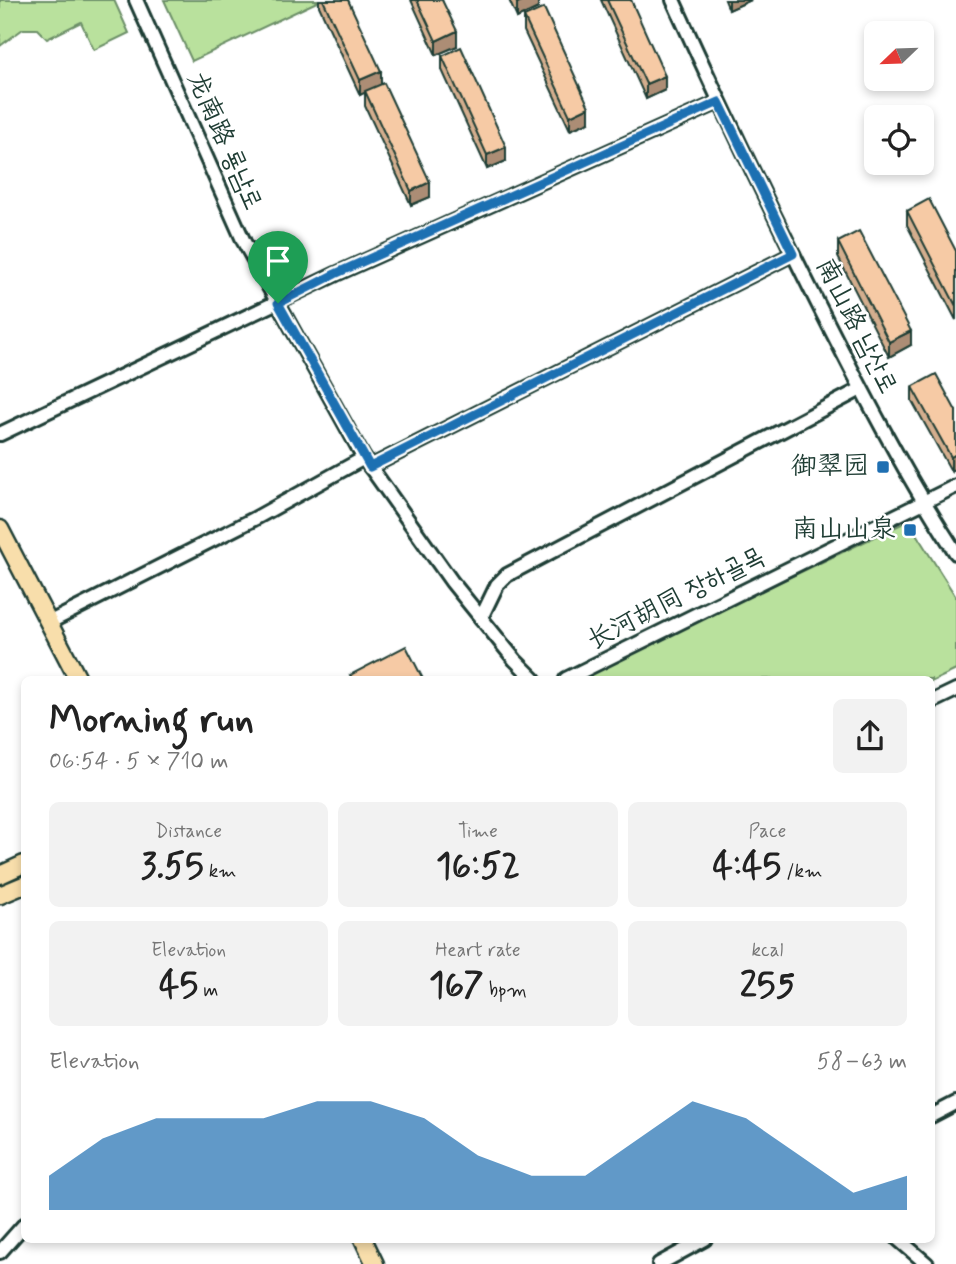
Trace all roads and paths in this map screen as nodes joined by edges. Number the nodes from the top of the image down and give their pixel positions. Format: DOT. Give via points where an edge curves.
graph roads {
  1 [pos="136,0"];
  2 [pos="673,0"];
  3 [pos="719,102"];
  4 [pos="793,254"];
  5 [pos="278,303"];
  6 [pos="861,389"];
  7 [pos="0,434"];
  8 [pos="367,463"];
  9 [pos="956,486"];
  10 [pos="922,501"];
  11 [pos="0,529"];
  12 [pos="956,553"];
  13 [pos="481,618"];
  14 [pos="50,622"];
  15 [pos="77,676"];
  16 [pos="531,676"];
  17 [pos="572,676"];
  18 [pos="956,690"];
  19 [pos="935,700"];
  20 [pos="21,865"];
  21 [pos="0,875"];
  22 [pos="21,886"];
  23 [pos="0,895"];
  24 [pos="956,1103"];
  25 [pos="935,1114"];
  26 [pos="21,1228"];
  27 [pos="365,1243"];
  28 [pos="698,1243"];
  29 [pos="903,1243"];
  30 [pos="0,1252"];
  31 [pos="375,1264"];
  32 [pos="659,1264"];
  33 [pos="927,1264"];
  1 -- 5 [label="street, 龙南路 룡남로" via="244,242"];
  2 -- 3 [label="street, 南山路 남산로"];
  3 -- 4 [label="street, 南山路 남산로"];
  3 -- 5 [label="street"];
  4 -- 6 [label="street, 南山路 남산로"];
  4 -- 8 [label="street"];
  5 -- 7 [label="street"];
  5 -- 8 [label="street, 龙南路 룡남로"];
  6 -- 10 [label="street, 南山路 남산로"];
  6 -- 13 [label="street" via="507,575"];
  8 -- 13 [label="street, 龙南路 룡남로"];
  8 -- 14 [label="street"];
  9 -- 10 [label="street, 长河胡同 장하골목"];
  10 -- 12 [label="street, 南山路 남산로"];
  10 -- 17 [label="street, 长河胡同 장하골목"];
  11 -- 14 [label="main road"];
  13 -- 16 [label="street, 龙南路 룡남로"];
  14 -- 15 [label="main road"];
  18 -- 19 [label="street"];
  20 -- 21 [label="main road"];
  22 -- 23 [label="main road"];
  24 -- 25 [label="street"];
  26 -- 30 [label="street"];
  27 -- 31 [label="main road"];
  28 -- 32 [label="street"];
  29 -- 33 [label="street"];
}
